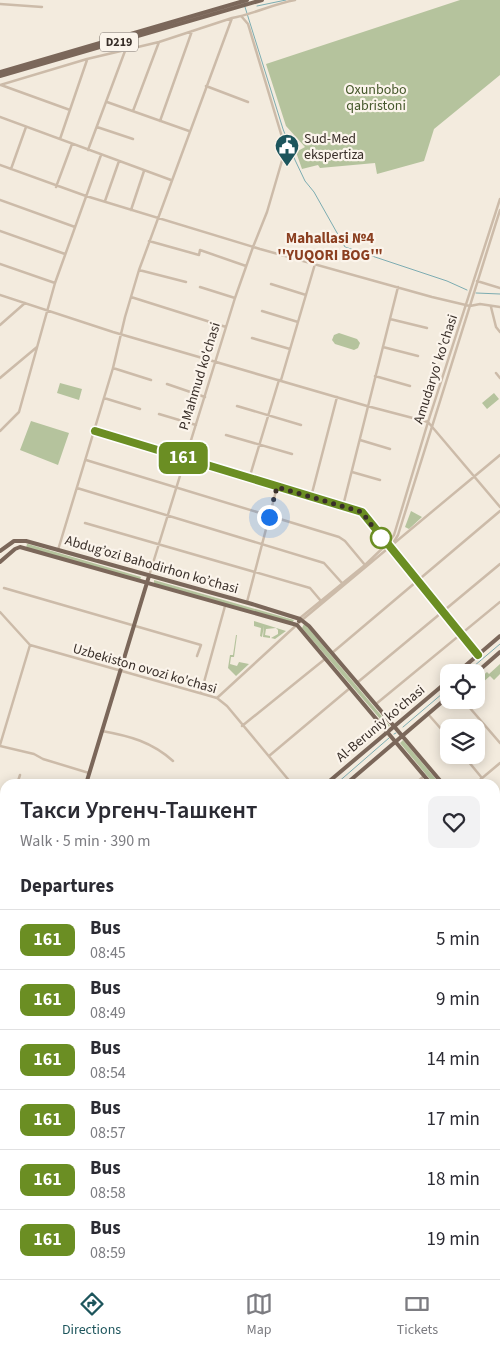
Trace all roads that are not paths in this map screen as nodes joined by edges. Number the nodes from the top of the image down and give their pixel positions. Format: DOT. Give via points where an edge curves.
graph roads {
  1 [pos="247,0"];
  2 [pos="262,0"];
  3 [pos="295,0"];
  4 [pos="0,4"];
  5 [pos="235,6"];
  6 [pos="42,7"];
  7 [pos="241,17"];
  8 [pos="232,18"];
  9 [pos="192,31"];
  10 [pos="159,42"];
  11 [pos="125,50"];
  12 [pos="87,59"];
  13 [pos="0,72"];
  14 [pos="0,76"];
  15 [pos="0,85"];
  16 [pos="206,86"];
  17 [pos="106,102"];
  18 [pos="248,102"];
  19 [pos="70,110"];
  20 [pos="133,111"];
  21 [pos="0,117"];
  22 [pos="160,121"];
  23 [pos="26,127"];
  24 [pos="97,127"];
  25 [pos="189,131"];
  26 [pos="60,140"];
  27 [pos="132,140"];
  28 [pos="72,144"];
  29 [pos="286,147"];
  30 [pos="88,150"];
  31 [pos="101,155"];
  32 [pos="119,161"];
  33 [pos="0,165"];
  34 [pos="11,169"];
  35 [pos="144,170"];
  36 [pos="171,180"];
  37 [pos="56,187"];
  38 [pos="86,196"];
  39 [pos="500,199"];
  40 [pos="0,200"];
  41 [pos="105,201"];
  42 [pos="270,202"];
  43 [pos="131,210"];
  44 [pos="500,210"];
  45 [pos="159,217"];
  46 [pos="75,227"];
  47 [pos="0,231"];
  48 [pos="149,240"];
  49 [pos="253,247"];
  50 [pos="65,254"];
  51 [pos="0,264"];
  52 [pos="315,264"];
  53 [pos="246,266"];
  54 [pos="139,270"];
  55 [pos="477,281"];
  56 [pos="186,282"];
  57 [pos="55,283"];
  58 [pos="271,284"];
  59 [pos="200,287"];
  60 [pos="398,287"];
  61 [pos="500,288"];
  62 [pos="0,294"];
  63 [pos="306,295"];
  64 [pos="131,297"];
  65 [pos="235,298"];
  66 [pos="25,303"];
  67 [pos="468,306"];
  68 [pos="491,307"];
  69 [pos="500,307"];
  70 [pos="47,310"];
  71 [pos="262,311"];
  72 [pos="390,318"];
  73 [pos="298,322"];
  74 [pos="0,325"];
  75 [pos="226,327"];
  76 [pos="427,328"];
  77 [pos="500,332"];
  78 [pos="122,334"];
  79 [pos="252,338"];
  80 [pos="38,346"];
  81 [pos="383,347"];
  82 [pos="290,349"];
  83 [pos="418,356"];
  84 [pos="215,362"];
  85 [pos="114,368"];
  86 [pos="496,373"];
  87 [pos="375,376"];
  88 [pos="0,378"];
  89 [pos="500,378"];
  90 [pos="151,380"];
  91 [pos="280,380"];
  92 [pos="168,384"];
  93 [pos="410,386"];
  94 [pos="205,397"];
  95 [pos="337,397"];
  96 [pos="104,398"];
  97 [pos="237,406"];
  98 [pos="368,406"];
  99 [pos="140,409"];
  100 [pos="159,414"];
  101 [pos="268,414"];
  102 [pos="428,422"];
  103 [pos="0,424"];
  104 [pos="196,425"];
  105 [pos="301,425"];
  106 [pos="431,425"];
  107 [pos="2,430"];
  108 [pos="95,431"];
  109 [pos="226,435"];
  110 [pos="360,440"];
  111 [pos="258,445"];
  112 [pos="390,449"];
  113 [pos="292,454"];
  114 [pos="500,455"];
  115 [pos="185,459"];
  116 [pos="86,460"];
  117 [pos="352,472"];
  118 [pos="475,476"];
  119 [pos="248,479"];
  120 [pos="380,480"];
  121 [pos="277,487"];
  122 [pos="77,488"];
  123 [pos="176,489"];
  124 [pos="310,497"];
  125 [pos="343,506"];
  126 [pos="500,507"];
  127 [pos="500,512"];
  128 [pos="168,516"];
  129 [pos="269,517"];
  130 [pos="85,523"];
  131 [pos="19,540"];
  132 [pos="158,544"];
  133 [pos="386,544"];
  134 [pos="262,545"];
  135 [pos="20,547"];
  136 [pos="390,548"];
  137 [pos="58,550"];
  138 [pos="0,551"];
  139 [pos="0,562"];
  140 [pos="500,564"];
  141 [pos="364,565"];
  142 [pos="255,571"];
  143 [pos="149,576"];
  144 [pos="418,581"];
  145 [pos="342,583"];
  146 [pos="147,584"];
  147 [pos="4,588"];
  148 [pos="321,601"];
  149 [pos="500,602"];
  150 [pos="247,603"];
  151 [pos="225,606"];
  152 [pos="443,611"];
  153 [pos="0,612"];
  154 [pos="301,620"];
  155 [pos="134,625"];
  156 [pos="297,625"];
  157 [pos="461,634"];
  158 [pos="500,636"];
  159 [pos="30,645"];
  160 [pos="332,653"];
  161 [pos="500,653"];
  162 [pos="478,655"];
  163 [pos="197,656"];
  164 [pos="325,658"];
  165 [pos="467,664"];
  166 [pos="485,666"];
  167 [pos="123,670"];
  168 [pos="358,682"];
  169 [pos="350,688"];
  170 [pos="440,688"];
  171 [pos="201,692"];
  172 [pos="217,698"];
  173 [pos="376,704"];
  174 [pos="440,704"];
  175 [pos="471,709"];
  176 [pos="428,714"];
  177 [pos="242,726"];
  178 [pos="395,726"];
  179 [pos="440,728"];
  180 [pos="102,731"];
  181 [pos="388,732"];
  182 [pos="403,736"];
  183 [pos="396,742"];
  184 [pos="500,743"];
  185 [pos="0,746"];
  186 [pos="269,756"];
  187 [pos="173,761"];
  188 [pos="500,763"];
  189 [pos="470,764"];
  190 [pos="20,774"];
  191 [pos="89,774"];
  192 [pos="424,776"];
  193 [pos="482,778"];
  194 [pos="18,779"];
  195 [pos="88,779"];
  196 [pos="288,779"];
  197 [pos="332,779"];
  198 [pos="352,779"];
  199 [pos="421,779"];
  200 [pos="427,779"];
  201 [pos="439,779"];
  1 -- 5 [label="main road, D219"];
  2 -- 5 [label="main road, D219"];
  3 -- 7 [label="street"];
  4 -- 6 [label="street"];
  5 -- 7 [label="street, P.Mahmud ko'chasi"];
  5 -- 13 [label="main road, D219"];
  5 -- 14 [label="main road, D219"];
  7 -- 8 [label="street"];
  7 -- 42 [label="street, P.Mahmud ko'chasi" via="248,24 284,148"];
  8 -- 9 [label="street"];
  8 -- 16 [label="street"];
  9 -- 10 [label="street"];
  9 -- 22 [label="street"];
  10 -- 11 [label="street"];
  10 -- 20 [label="street"];
  11 -- 12 [label="street"];
  11 -- 17 [label="street"];
  12 -- 15 [label="street"];
  12 -- 19 [label="street"];
  15 -- 19 [label="street"];
  16 -- 18 [label="street"];
  16 -- 25 [label="street"];
  17 -- 20 [label="street"];
  17 -- 24 [label="street"];
  19 -- 26 [label="street"];
  20 -- 22 [label="street"];
  21 -- 23 [label="street"];
  22 -- 25 [label="street"];
  23 -- 26 [label="street"];
  23 -- 34 [label="street"];
  24 -- 27 [label="street"];
  24 -- 30 [label="street"];
  25 -- 36 [label="street"];
  26 -- 28 [label="street"];
  28 -- 30 [label="street"];
  28 -- 37 [label="street"];
  29 -- 42 [label="street, P.Mahmud ko'chasi"];
  30 -- 31 [label="street"];
  31 -- 32 [label="street"];
  31 -- 38 [label="street"];
  32 -- 35 [label="street"];
  32 -- 41 [label="street"];
  33 -- 34 [label="street"];
  34 -- 37 [label="street"];
  35 -- 36 [label="street"];
  35 -- 43 [label="street"];
  36 -- 45 [label="street"];
  37 -- 38 [label="street"];
  38 -- 41 [label="street"];
  38 -- 46 [label="street"];
  39 -- 67 [label="street, Amudaryo' ko'chasi"];
  40 -- 46 [label="street"];
  41 -- 43 [label="street"];
  42 -- 49 [label="street, P.Mahmud ko'chasi"];
  43 -- 45 [label="street"];
  44 -- 55 [label="street, Amudaryo' ko'chasi"];
  45 -- 48 [label="street"];
  45 -- 49 [label="street"];
  46 -- 50 [label="street"];
  47 -- 50 [label="street"];
  48 -- 53 [label="street" via="199,256 200,250"];
  48 -- 54 [label="street"];
  49 -- 52 [label="street"];
  49 -- 53 [label="street, P.Mahmud ko'chasi"];
  50 -- 57 [label="street"];
  51 -- 57 [label="street"];
  52 -- 60 [label="street"];
  52 -- 63 [label="street"];
  53 -- 65 [label="street, P.Mahmud ko'chasi"];
  54 -- 56 [label="street"];
  54 -- 64 [label="street"];
  55 -- 61 [label="street"];
  55 -- 67 [label="street, Amudaryo' ko'chasi"];
  57 -- 70 [label="street"];
  58 -- 63 [label="street"];
  59 -- 65 [label="street"];
  60 -- 67 [label="street"];
  60 -- 72 [label="street"];
  62 -- 66 [label="street"];
  63 -- 73 [label="street"];
  64 -- 75 [label="street"];
  64 -- 78 [label="street"];
  65 -- 75 [label="street, P.Mahmud ko'chasi"];
  66 -- 70 [label="street"];
  66 -- 74 [label="street"];
  67 -- 69 [label="street"];
  67 -- 102 [label="street, Amudaryo' ko'chasi"];
  67 -- 106 [label="street, Amudaryo' ko'chasi"];
  68 -- 77 [label="street"];
  70 -- 78 [label="street"];
  70 -- 80 [label="street"];
  71 -- 73 [label="street"];
  72 -- 76 [label="street"];
  72 -- 81 [label="street"];
  73 -- 82 [label="street"];
  75 -- 84 [label="street, P.Mahmud ko'chasi"];
  78 -- 84 [label="street"];
  78 -- 85 [label="street"];
  79 -- 82 [label="street"];
  80 -- 88 [label="street"];
  80 -- 107 [label="street" via="19,412"];
  81 -- 83 [label="street"];
  81 -- 87 [label="street"];
  82 -- 91 [label="street"];
  84 -- 91 [label="street"];
  84 -- 94 [label="street, P.Mahmud ko'chasi"];
  85 -- 90 [label="street"];
  85 -- 96 [label="street"];
  86 -- 89 [label="street"];
  87 -- 93 [label="street"];
  87 -- 98 [label="street"];
  91 -- 95 [label="street"];
  91 -- 101 [label="street"];
  92 -- 94 [label="street"];
  94 -- 104 [label="street, P.Mahmud ko'chasi"];
  95 -- 98 [label="street"];
  95 -- 124 [label="street"];
  96 -- 99 [label="street"];
  96 -- 108 [label="street"];
  97 -- 101 [label="street"];
  98 -- 102 [label="street"];
  98 -- 110 [label="street"];
  100 -- 104 [label="street"];
  101 -- 105 [label="street"];
  101 -- 111 [label="street"];
  102 -- 106 [label="street"];
  102 -- 133 [label="street, Amudaryo' ko'chasi" via="394,535"];
  103 -- 107 [label="street"];
  104 -- 115 [label="street, P.Mahmud ko'chasi"];
  106 -- 118 [label="street"];
  106 -- 136 [label="street, Amudaryo' ko'chasi" via="398,535"];
  108 -- 115 [label="street"];
  108 -- 116 [label="street"];
  109 -- 111 [label="street"];
  110 -- 112 [label="street"];
  110 -- 117 [label="street"];
  111 -- 113 [label="street"];
  111 -- 119 [label="street"];
  114 -- 118 [label="street"];
  115 -- 119 [label="street"];
  115 -- 123 [label="street, P.Mahmud ko'chasi"];
  116 -- 122 [label="street"];
  116 -- 123 [label="street"];
  117 -- 120 [label="street"];
  117 -- 125 [label="street"];
  118 -- 126 [label="street"];
  118 -- 136 [label="street"];
  119 -- 121 [label="street"];
  121 -- 124 [label="street"];
  121 -- 129 [label="street"];
  122 -- 128 [label="street"];
  122 -- 137 [label="street"];
  123 -- 128 [label="street, P.Mahmud ko'chasi"];
  123 -- 129 [label="street"];
  124 -- 125 [label="street"];
  125 -- 133 [label="street" via="362,512"];
  127 -- 144 [label="street"];
  128 -- 132 [label="street, P.Mahmud ko'chasi"];
  128 -- 134 [label="street"];
  129 -- 134 [label="street"];
  129 -- 141 [label="street" via="339,537"];
  130 -- 132 [label="street"];
  131 -- 135 [label="street"];
  131 -- 137 [label="main road, Abdug’ozi Bahodirhon ko’chasi"];
  131 -- 138 [label="main road"];
  132 -- 142 [label="street"];
  132 -- 143 [label="street, P.Mahmud ko'chasi"];
  133 -- 136 [label="street"];
  133 -- 141 [label="street, Amudaryo' ko'chasi"];
  134 -- 142 [label="street"];
  134 -- 145 [label="street" via="324,563"];
  135 -- 139 [label="main road"];
  135 -- 146 [label="main road, Abdug’ozi Bahodirhon ko’chasi"];
  136 -- 144 [label="street"];
  136 -- 154 [label="street"];
  137 -- 143 [label="main road, Abdug’ozi Bahodirhon ko’chasi"];
  140 -- 152 [label="street"];
  141 -- 145 [label="street, Amudaryo' ko'chasi"];
  142 -- 148 [label="street" via="310,588"];
  142 -- 150 [label="street"];
  143 -- 146 [label="main road, P.Mahmud ko'chasi"];
  143 -- 150 [label="main road, Abdug’ozi Bahodirhon ko’chasi"];
  144 -- 152 [label="street"];
  144 -- 160 [label="street"];
  145 -- 148 [label="street, Amudaryo' ko'chasi"];
  146 -- 151 [label="main road, Abdug’ozi Bahodirhon ko’chasi"];
  146 -- 155 [label="main road, P.Mahmud ko'chasi"];
  147 -- 155 [label="street"];
  148 -- 154 [label="street, Amudaryo' ko'chasi"];
  149 -- 157 [label="street"];
  150 -- 154 [label="main road, Abdug’ozi Bahodirhon ko’chasi"];
  151 -- 156 [label="main road, Abdug’ozi Bahodirhon ko’chasi"];
  151 -- 171 [label="street, Abdug’ozi Bahodirhon ko’chasi"];
  152 -- 157 [label="street"];
  152 -- 168 [label="street"];
  153 -- 159 [label="street, Uzbekiston ovozi ko'chasi"];
  154 -- 156 [label="main road"];
  154 -- 160 [label="main road"];
  155 -- 163 [label="street" via="201,645"];
  155 -- 167 [label="main road, P.Mahmud ko'chasi"];
  156 -- 164 [label="main road"];
  156 -- 172 [label="street"];
  157 -- 162 [label="street"];
  157 -- 173 [label="street"];
  158 -- 162 [label="main road"];
  159 -- 167 [label="street, Uzbekiston ovozi ko'chasi"];
  159 -- 185 [label="street"];
  160 -- 168 [label="main road"];
  161 -- 166 [label="main road"];
  162 -- 165 [label="main road"];
  164 -- 169 [label="main road"];
  164 -- 177 [label="street"];
  167 -- 171 [label="street, Uzbekiston ovozi ko'chasi"];
  167 -- 180 [label="main road, P.Mahmud ko'chasi"];
  168 -- 173 [label="main road"];
  169 -- 181 [label="main road"];
  169 -- 186 [label="street"];
  170 -- 178 [label="main road, Al-Beruniy ko’chasi"];
  171 -- 172 [label="street, Uzbekiston ovozi ko'chasi"];
  172 -- 177 [label="street, Uzbekiston ovozi ko'chasi"];
  173 -- 178 [label="main road"];
  174 -- 176 [label="main road, Al-Beruniy ko’chasi"];
  175 -- 184 [label="street"];
  176 -- 179 [label="street"];
  176 -- 182 [label="main road, Al-Beruniy ko’chasi"];
  177 -- 186 [label="street, Uzbekiston ovozi ko'chasi"];
  178 -- 181 [label="main road, Al-Beruniy ko’chasi"];
  178 -- 182 [label="main road"];
  180 -- 187 [label="street" via="148,743"];
  180 -- 191 [label="main road, P.Mahmud ko'chasi"];
  181 -- 183 [label="main road"];
  181 -- 197 [label="main road, Al-Beruniy ko’chasi"];
  182 -- 183 [label="main road, Al-Beruniy ko’chasi"];
  182 -- 201 [label="main road"];
  183 -- 192 [label="main road"];
  183 -- 198 [label="main road, Al-Beruniy ko’chasi"];
  185 -- 191 [label="street" via="34,754"];
  186 -- 196 [label="street, Uzbekiston ovozi ko'chasi"];
  188 -- 193 [label="street"];
  189 -- 193 [label="street"];
  190 -- 194 [label="street"];
  191 -- 195 [label="main road, P.Mahmud ko'chasi"];
  192 -- 199 [label="street"];
  192 -- 200 [label="main road"];
}
